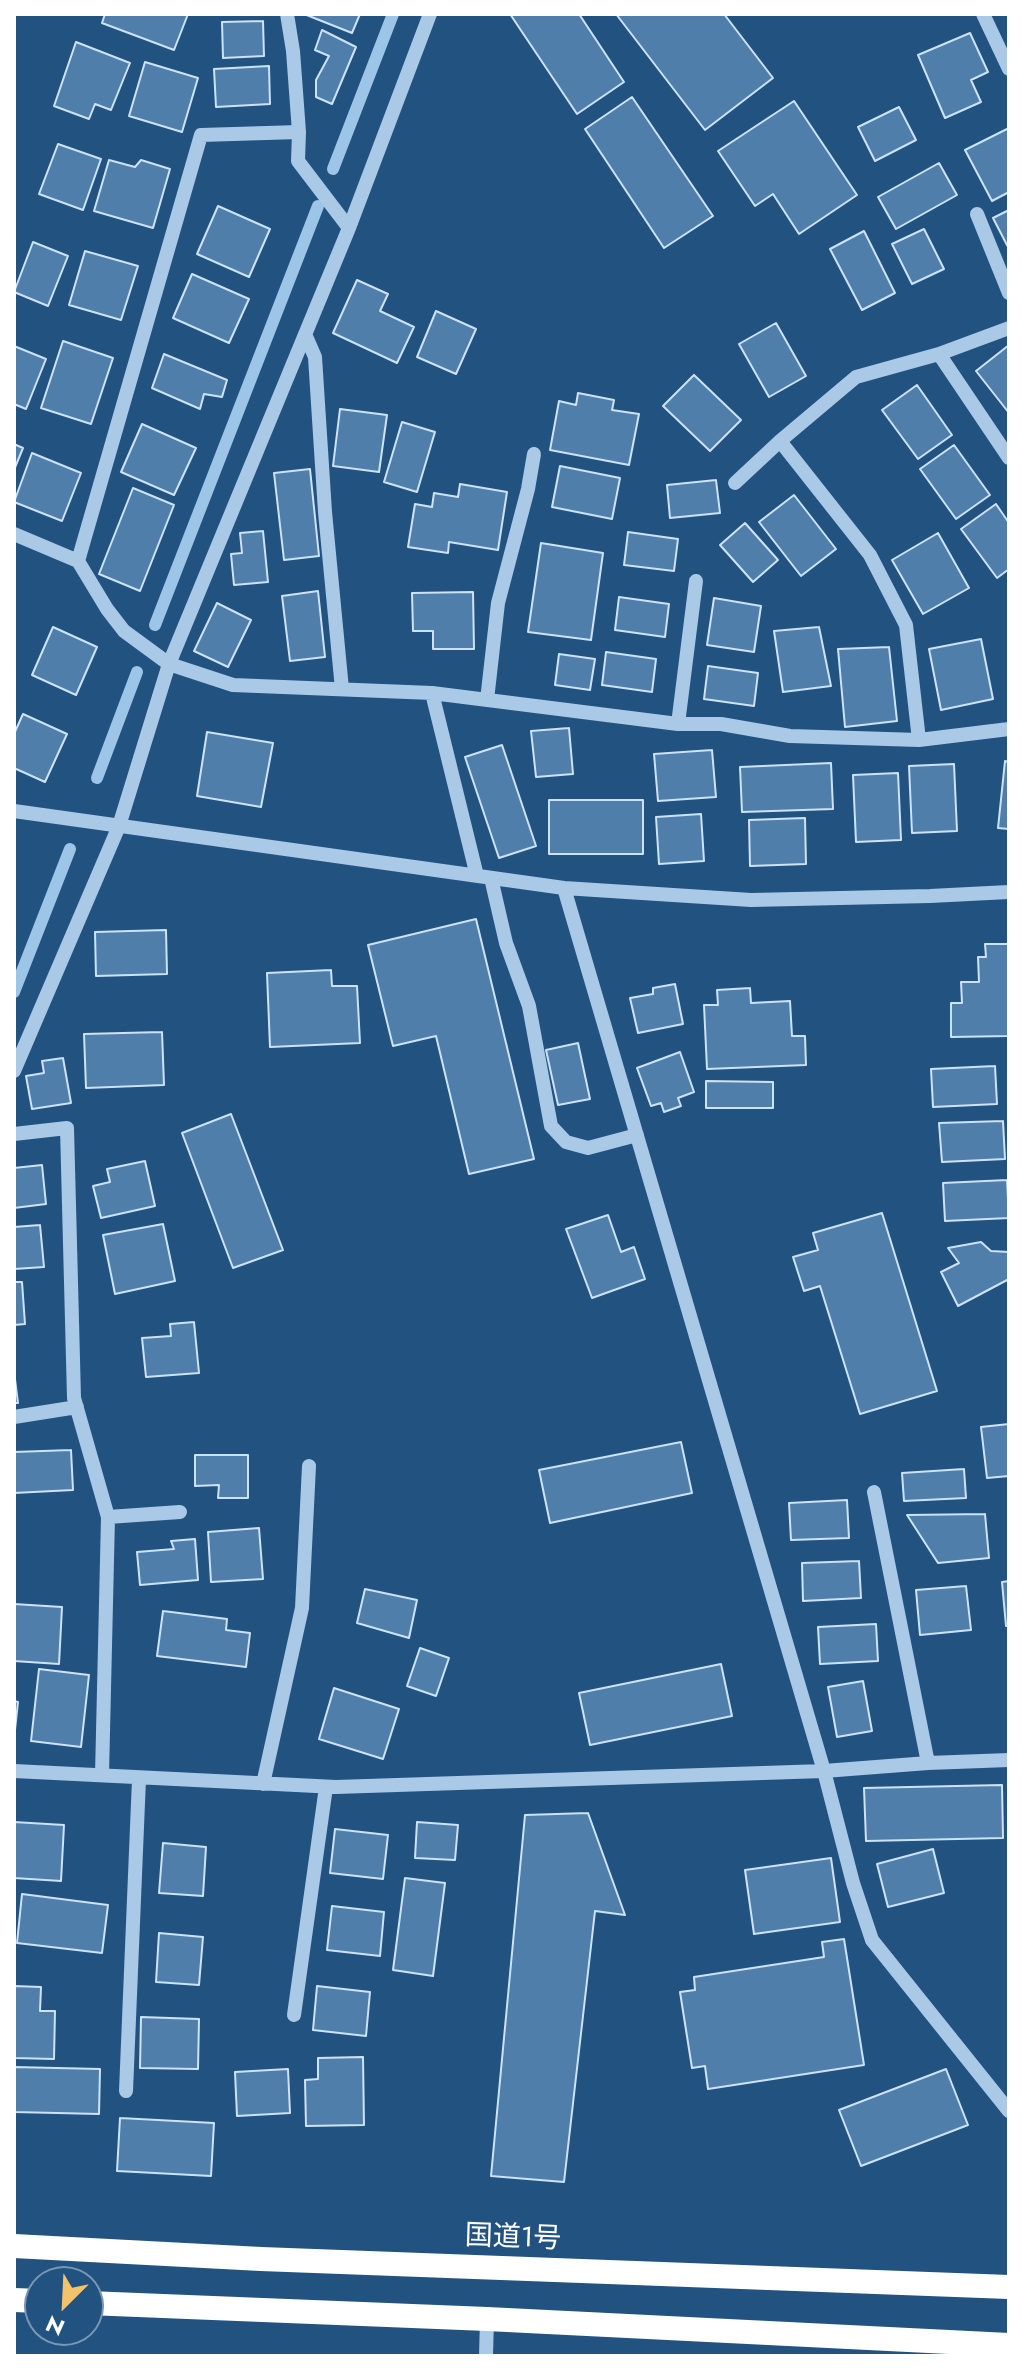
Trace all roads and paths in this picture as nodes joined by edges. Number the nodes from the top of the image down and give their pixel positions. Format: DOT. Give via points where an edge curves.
graph roads {
  1 [pos="287,14"];
  2 [pos="430,14"];
  3 [pos="983,14"];
  4 [pos="1009,69"];
  5 [pos="299,132"];
  6 [pos="977,214"];
  7 [pos="349,228"];
  8 [pos="1009,293"];
  9 [pos="1009,328"];
  10 [pos="305,334"];
  11 [pos="939,354"];
  12 [pos="780,441"];
  13 [pos="534,454"];
  14 [pos="1009,458"];
  15 [pos="735,483"];
  16 [pos="14,534"];
  17 [pos="78,561"];
  18 [pos="696,581"];
  19 [pos="169,664"];
  20 [pos="342,689"];
  21 [pos="432,693"];
  22 [pos="487,700"];
  23 [pos="678,724"];
  24 [pos="1009,729"];
  25 [pos="919,740"];
  26 [pos="14,811"];
  27 [pos="119,826"];
  28 [pos="484,877"];
  29 [pos="564,888"];
  30 [pos="1009,892"];
  31 [pos="14,1071"];
  32 [pos="14,1134"];
  33 [pos="637,1135"];
  34 [pos="77,1407"];
  35 [pos="14,1417"];
  36 [pos="309,1466"];
  37 [pos="874,1492"];
  38 [pos="180,1512"];
  39 [pos="108,1517"];
  40 [pos="1009,1760"];
  41 [pos="928,1763"];
  42 [pos="14,1771"];
  43 [pos="824,1771"];
  44 [pos="102,1775"];
  45 [pos="139,1779"];
  46 [pos="263,1784"];
  47 [pos="326,1787"];
  48 [pos="294,2015"];
  49 [pos="126,2091"];
  50 [pos="1009,2111"];
  51 [pos="14,2246"];
  52 [pos="1009,2287"];
  53 [pos="104,2304"];
  54 [pos="487,2319"];
  55 [pos="1009,2345"];
  56 [pos="486,2356"];
  1 -- 5 [label="street"];
  2 -- 7 [label="street"];
  3 -- 4 [label="street"];
  5 -- 7 [label="street" via="298,161"];
  5 -- 17 [label="street" via="201,135"];
  6 -- 8 [label="street"];
  7 -- 10 [label="street"];
  9 -- 11 [label="street"];
  10 -- 19 [label="street"];
  10 -- 20 [label="street" via="315,357"];
  11 -- 12 [label="street" via="856,377"];
  11 -- 14 [label="street"];
  12 -- 15 [label="street"];
  12 -- 25 [label="street" via="870,555 906,625"];
  13 -- 22 [label="street" via="498,603"];
  16 -- 17 [label="street"];
  17 -- 19 [label="street" via="124,631"];
  18 -- 23 [label="street"];
  19 -- 20 [label="street" via="233,685"];
  19 -- 27 [label="street"];
  20 -- 21 [label="street"];
  21 -- 22 [label="street"];
  21 -- 28 [label="street"];
  22 -- 23 [label="street"];
  23 -- 25 [label="street" via="721,724 790,736"];
  24 -- 25 [label="street"];
  26 -- 27 [label="street"];
  27 -- 28 [label="street"];
  27 -- 31 [label="street"];
  28 -- 29 [label="street"];
  28 -- 33 [label="street" via="529,1006 551,1126 566,1142 588,1148"];
  29 -- 30 [label="street" via="751,900"];
  29 -- 33 [label="street"];
  32 -- 34 [label="street" via="67,1128"];
  33 -- 43 [label="street"];
  34 -- 35 [label="street"];
  34 -- 39 [label="street"];
  36 -- 46 [label="street" via="302,1608"];
  37 -- 41 [label="street"];
  38 -- 39 [label="street"];
  39 -- 44 [label="street"];
  40 -- 41 [label="street"];
  41 -- 43 [label="street"];
  42 -- 44 [label="street"];
  43 -- 47 [label="street"];
  43 -- 50 [label="street" via="872,1940"];
  44 -- 45 [label="street"];
  45 -- 46 [label="street"];
  45 -- 49 [label="street"];
  46 -- 47 [label="street"];
  47 -- 48 [label="street"];
  51 -- 52 [label="highway, 国道1号"];
  53 -- 54 [label="highway"];
  54 -- 55 [label="highway"];
  54 -- 56 [label="street"];
}
